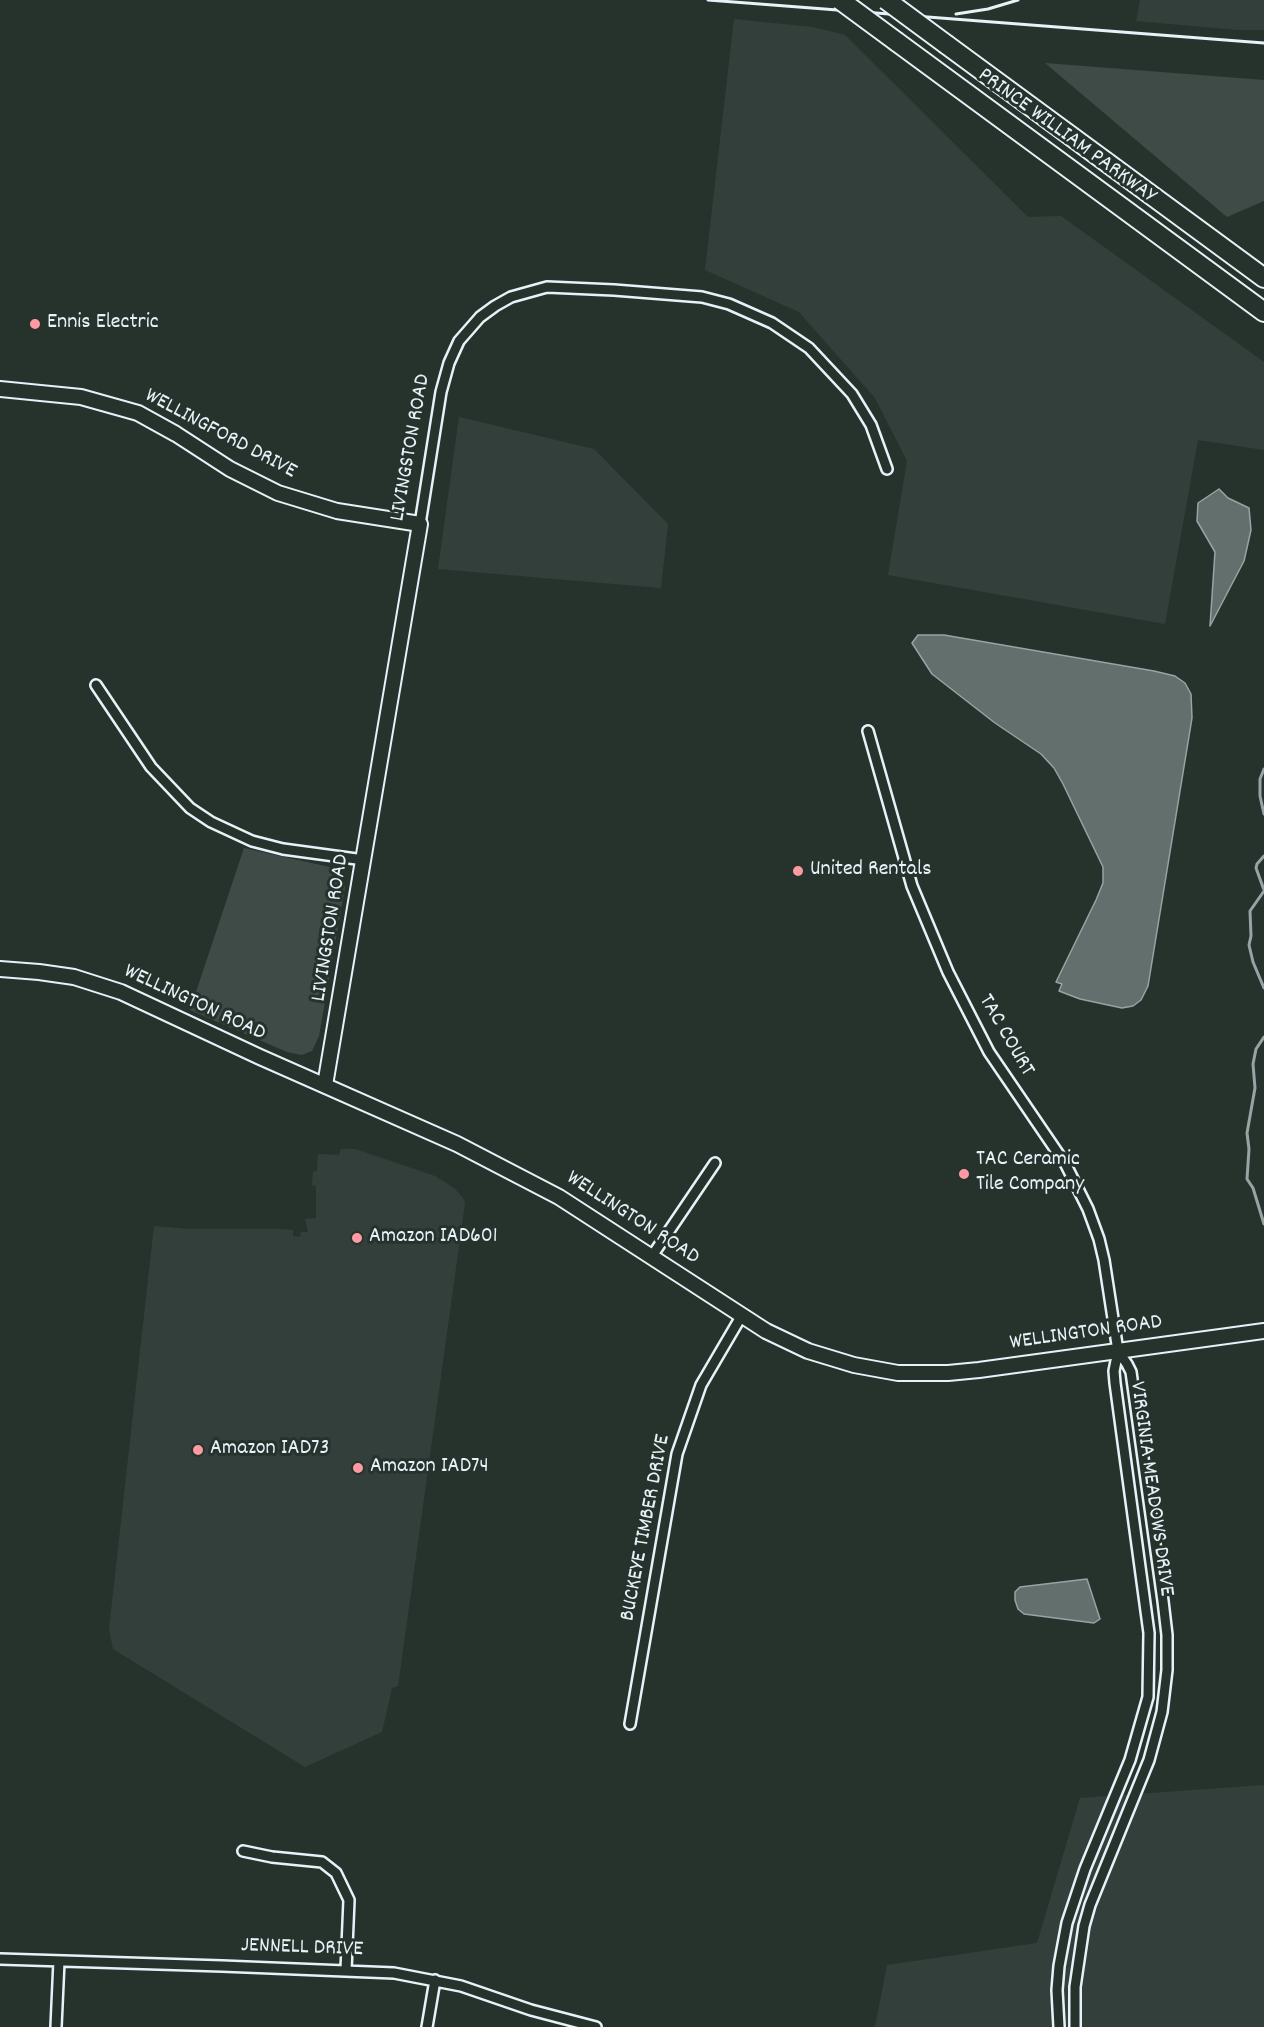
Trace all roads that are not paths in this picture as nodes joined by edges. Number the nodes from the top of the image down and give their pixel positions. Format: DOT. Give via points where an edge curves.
graph roads {
  1 [pos="840,0"];
  2 [pos="886,0"];
  3 [pos="1264,278"];
  4 [pos="1264,312"];
  5 [pos="0,389"];
  6 [pos="887,469"];
  7 [pos="420,524"];
  8 [pos="96,685"];
  9 [pos="868,731"];
  10 [pos="364,860"];
  11 [pos="0,969"];
  12 [pos="325,1085"];
  13 [pos="715,1163"];
  14 [pos="652,1256"];
  15 [pos="742,1315"];
  16 [pos="1264,1331"];
  17 [pos="1118,1351"];
  18 [pos="630,1724"];
  19 [pos="243,1851"];
  20 [pos="0,1959"];
  21 [pos="59,1961"];
  22 [pos="346,1970"];
  23 [pos="435,1980"];
  24 [pos="56,2027"];
  25 [pos="427,2027"];
  26 [pos="596,2027"];
  27 [pos="1059,2027"];
  28 [pos="1075,2027"];
  1 -- 4 [label="highway, PRINCE WILLIAM PARKWAY, bridge"];
  2 -- 3 [label="highway, PRINCE WILLIAM PARKWAY, bridge"];
  5 -- 7 [label="main road, WELLINGFORD DRIVE" via="81,397 138,413 230,469 278,492 337,511"];
  6 -- 7 [label="street, LIVINGSTON ROAD" via="872,425 852,394 809,348 772,323 729,304 693,296 547,287 495,306 459,341 441,392"];
  7 -- 10 [label="main road, LIVINGSTON ROAD"];
  8 -- 10 [label="street" via="151,766 190,808 211,822 252,841"];
  9 -- 17 [label="street, TAC COURT" via="912,886 948,972 989,1052 1066,1165 1088,1209 1104,1260"];
  10 -- 12 [label="main road, LIVINGSTON ROAD"];
  11 -- 12 [label="main road, WELLINGTON ROAD" via="57,974 104,986"];
  12 -- 14 [label="main road, WELLINGTON ROAD" via="507,1168"];
  13 -- 14 [label="street"];
  14 -- 15 [label="main road, WELLINGTON ROAD"];
  15 -- 17 [label="main road, WELLINGTON ROAD" via="818,1355 898,1373 979,1371"];
  15 -- 18 [label="street, BUCKEYE TIMBER DRIVE" via="701,1385 677,1454"];
  16 -- 17 [label="main road, WELLINGTON ROAD"];
  17 -- 27 [label="street, VIRGINIA MEADOWS DRIVE" via="1114,1383 1149,1633 1149,1688 1131,1760 1067,1923 1057,1990"];
  17 -- 28 [label="street, VIRGINIA MEADOWS DRIVE" via="1131,1372 1163,1601 1167,1670 1162,1712 1149,1760 1084,1926 1075,1987"];
  19 -- 22 [label="street" via="322,1862 336,1873 349,1900"];
  20 -- 21 [label="street, JENNELL DRIVE"];
  21 -- 22 [label="street, JENNELL DRIVE"];
  21 -- 24 [label="street"];
  22 -- 23 [label="street, JENNELL DRIVE"];
  23 -- 25 [label="street"];
  23 -- 26 [label="street, JENNELL DRIVE"];
}
